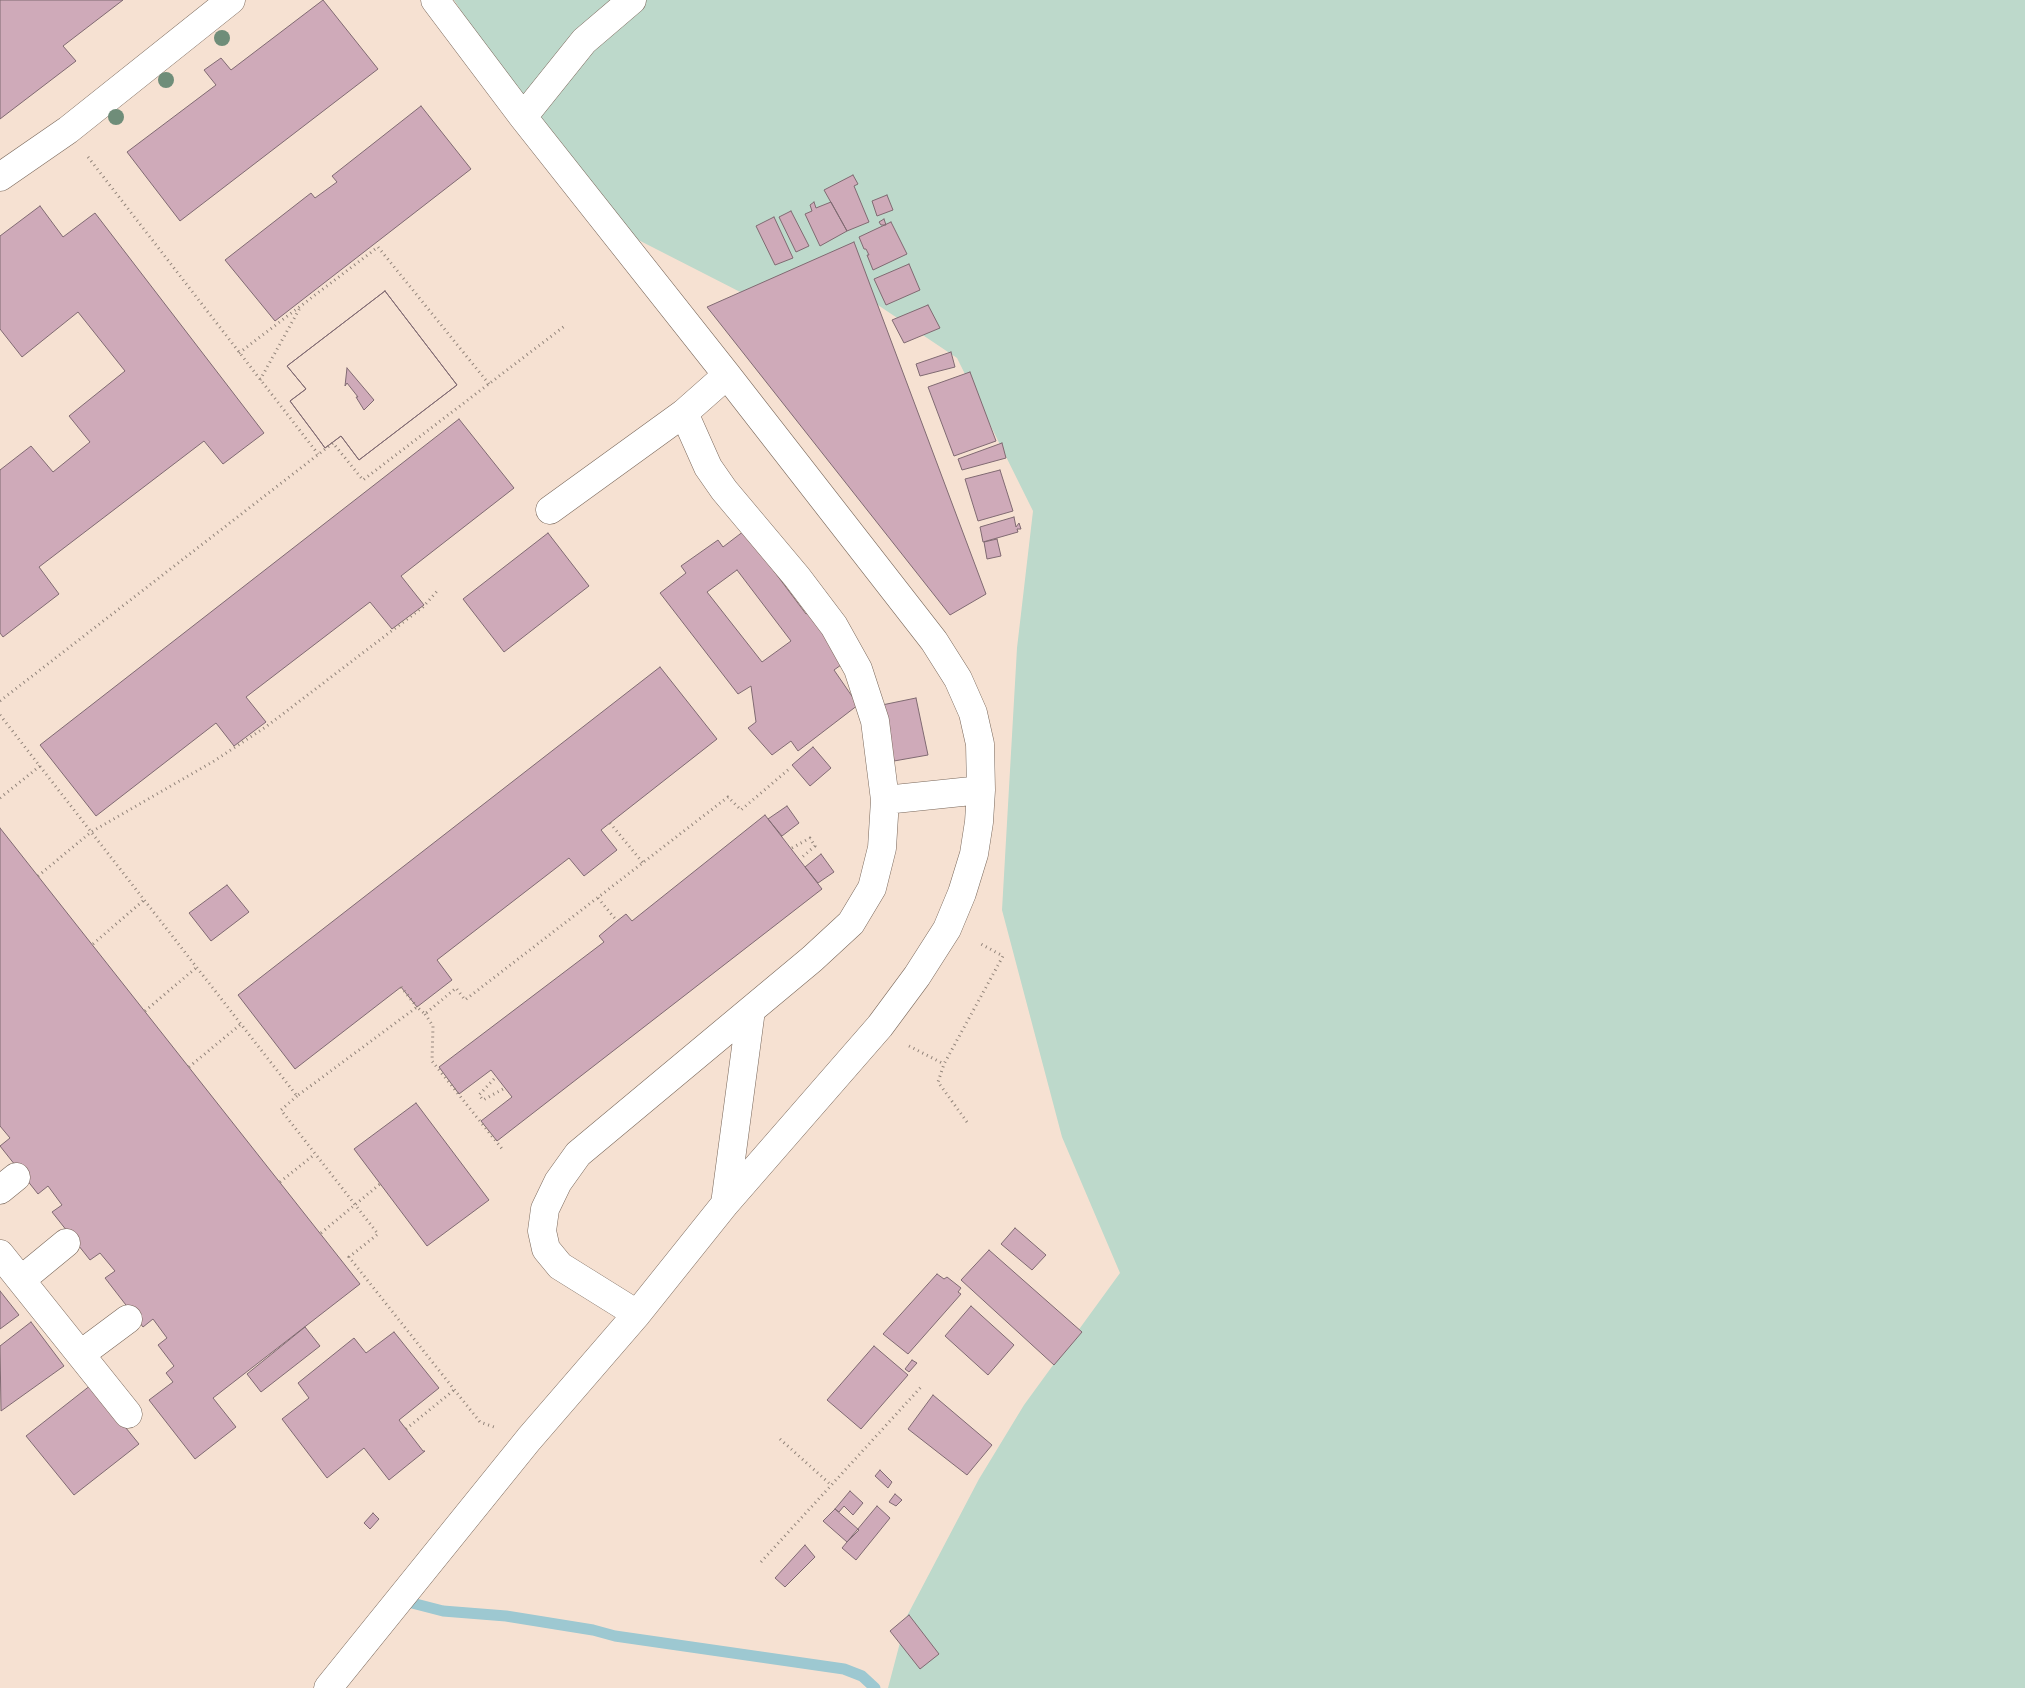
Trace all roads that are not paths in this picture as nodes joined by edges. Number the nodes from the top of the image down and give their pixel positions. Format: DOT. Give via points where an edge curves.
graph roads {
  1 [pos="231,0"];
  2 [pos="435,0"];
  3 [pos="632,0"];
  4 [pos="523,117"];
  5 [pos="0,177"];
  6 [pos="727,374"];
  7 [pos="684,413"];
  8 [pos="550,510"];
  9 [pos="981,790"];
  10 [pos="885,800"];
  11 [pos="751,1010"];
  12 [pos="726,1204"];
  13 [pos="66,1243"];
  14 [pos="0,1254"];
  15 [pos="21,1280"];
  16 [pos="637,1314"];
  17 [pos="128,1319"];
  18 [pos="82,1354"];
  19 [pos="128,1414"];
  20 [pos="328,1688"];
  1 -- 5 [label="street" via="68,130"];
  2 -- 4 [label="street"];
  3 -- 4 [label="street" via="584,41"];
  4 -- 6 [label="street"];
  6 -- 7 [label="street"];
  6 -- 9 [label="street" via="934,641 958,679 973,712 978,736"];
  7 -- 8 [label="street"];
  7 -- 10 [label="street" via="708,467 834,626 858,669 874,721"];
  9 -- 10 [label="street"];
  9 -- 12 [label="street" via="974,854 947,929 880,1026"];
  10 -- 11 [label="street" via="882,848 872,888 851,923"];
  11 -- 12 [label="street"];
  11 -- 16 [label="street" via="578,1154 544,1209 542,1231 546,1249 560,1266"];
  12 -- 16 [label="street"];
  13 -- 15 [label="street"];
  14 -- 15 [label="street"];
  15 -- 18 [label="street"];
  16 -- 20 [label="street" via="529,1439"];
  17 -- 18 [label="street"];
  18 -- 19 [label="street"];
}
